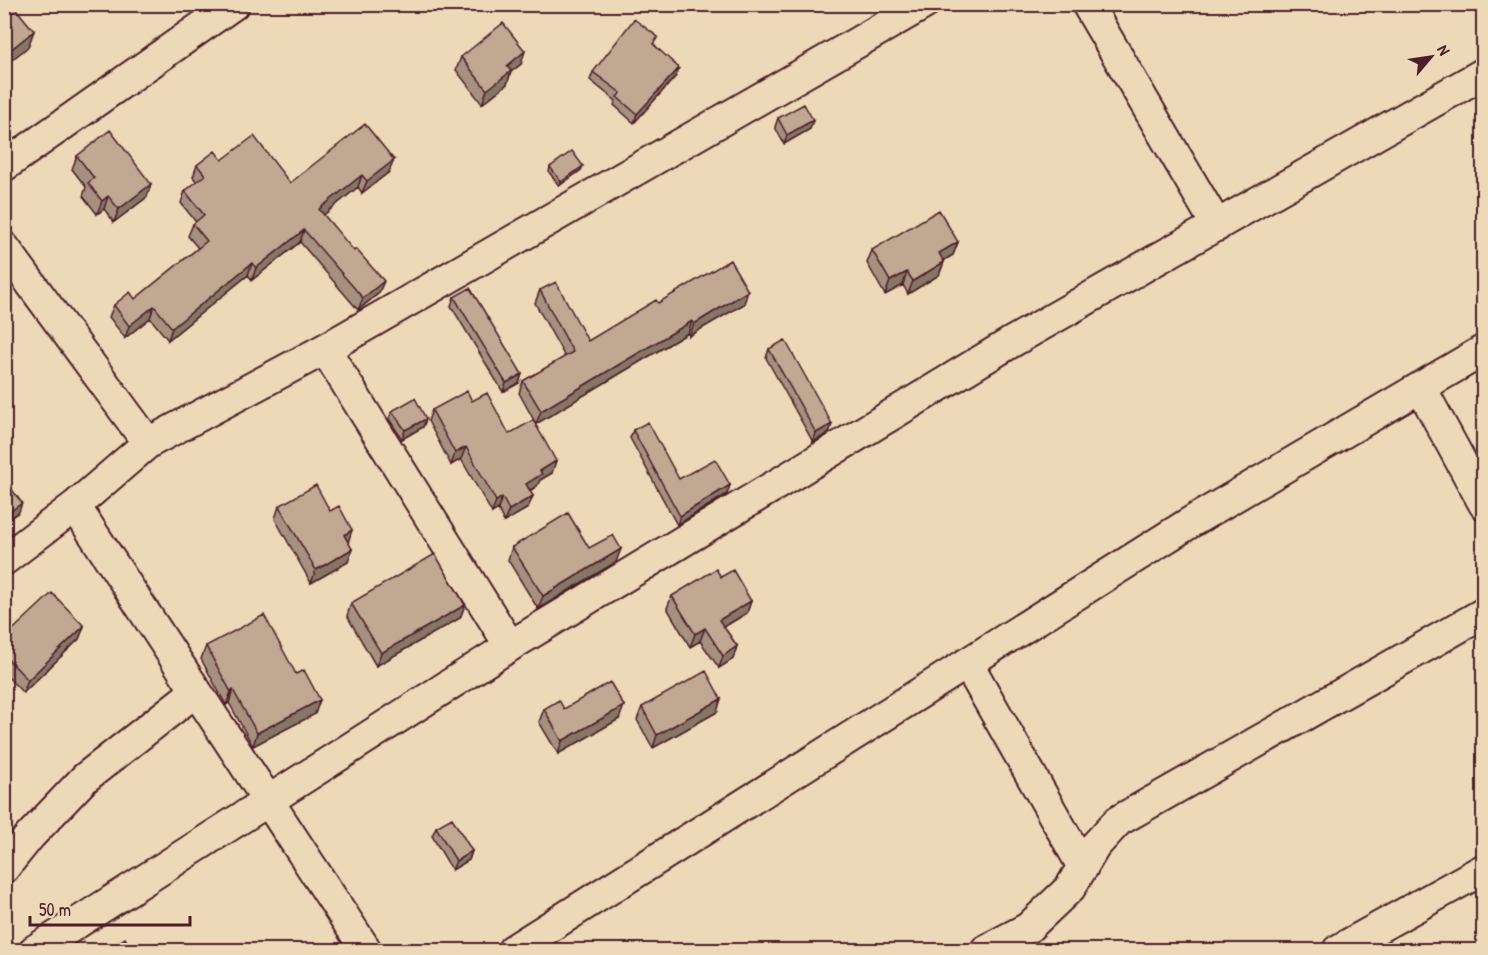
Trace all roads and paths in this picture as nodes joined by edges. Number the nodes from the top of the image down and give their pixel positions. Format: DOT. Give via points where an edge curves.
graph roads {
  1 [pos="234,4"];
  2 [pos="924,4"];
  3 [pos="1088,4"];
  4 [pos="1484,73"];
  5 [pos="4,166"];
  6 [pos="1217,226"];
  7 [pos="4,247"];
  8 [pos="325,349"];
  9 [pos="1484,350"];
  10 [pos="1421,388"];
  11 [pos="148,443"];
  12 [pos="1484,504"];
  13 [pos="75,506"];
  14 [pos="4,560"];
  15 [pos="1484,613"];
  16 [pos="510,646"];
  17 [pos="968,664"];
  18 [pos="196,691"];
  19 [pos="268,801"];
  20 [pos="1083,867"];
  21 [pos="4,868"];
  22 [pos="1484,869"];
  23 [pos="35,951"];
  24 [pos="366,951"];
  25 [pos="513,951"];
  26 [pos="986,951"];
  27 [pos="1338,951"];
  1 -- 5 [label="street"];
  2 -- 8 [label="street"];
  3 -- 6 [label="street"];
  4 -- 6 [label="street"];
  6 -- 16 [label="street" via="1010,343"];
  7 -- 11 [label="street"];
  8 -- 11 [label="street"];
  8 -- 16 [label="street"];
  9 -- 10 [label="street"];
  10 -- 12 [label="street"];
  10 -- 17 [label="street" via="1191,522"];
  11 -- 13 [label="street"];
  13 -- 14 [label="street"];
  13 -- 18 [label="street"];
  15 -- 20 [label="street" via="1118,821 1095,846"];
  16 -- 19 [label="street"];
  17 -- 20 [label="street"];
  17 -- 25 [label="street"];
  18 -- 19 [label="street"];
  18 -- 21 [label="street" via="85,778"];
  19 -- 23 [label="street"];
  19 -- 24 [label="street"];
  20 -- 26 [label="street" via="1070,888 1028,928"];
  22 -- 27 [label="street"];
}
